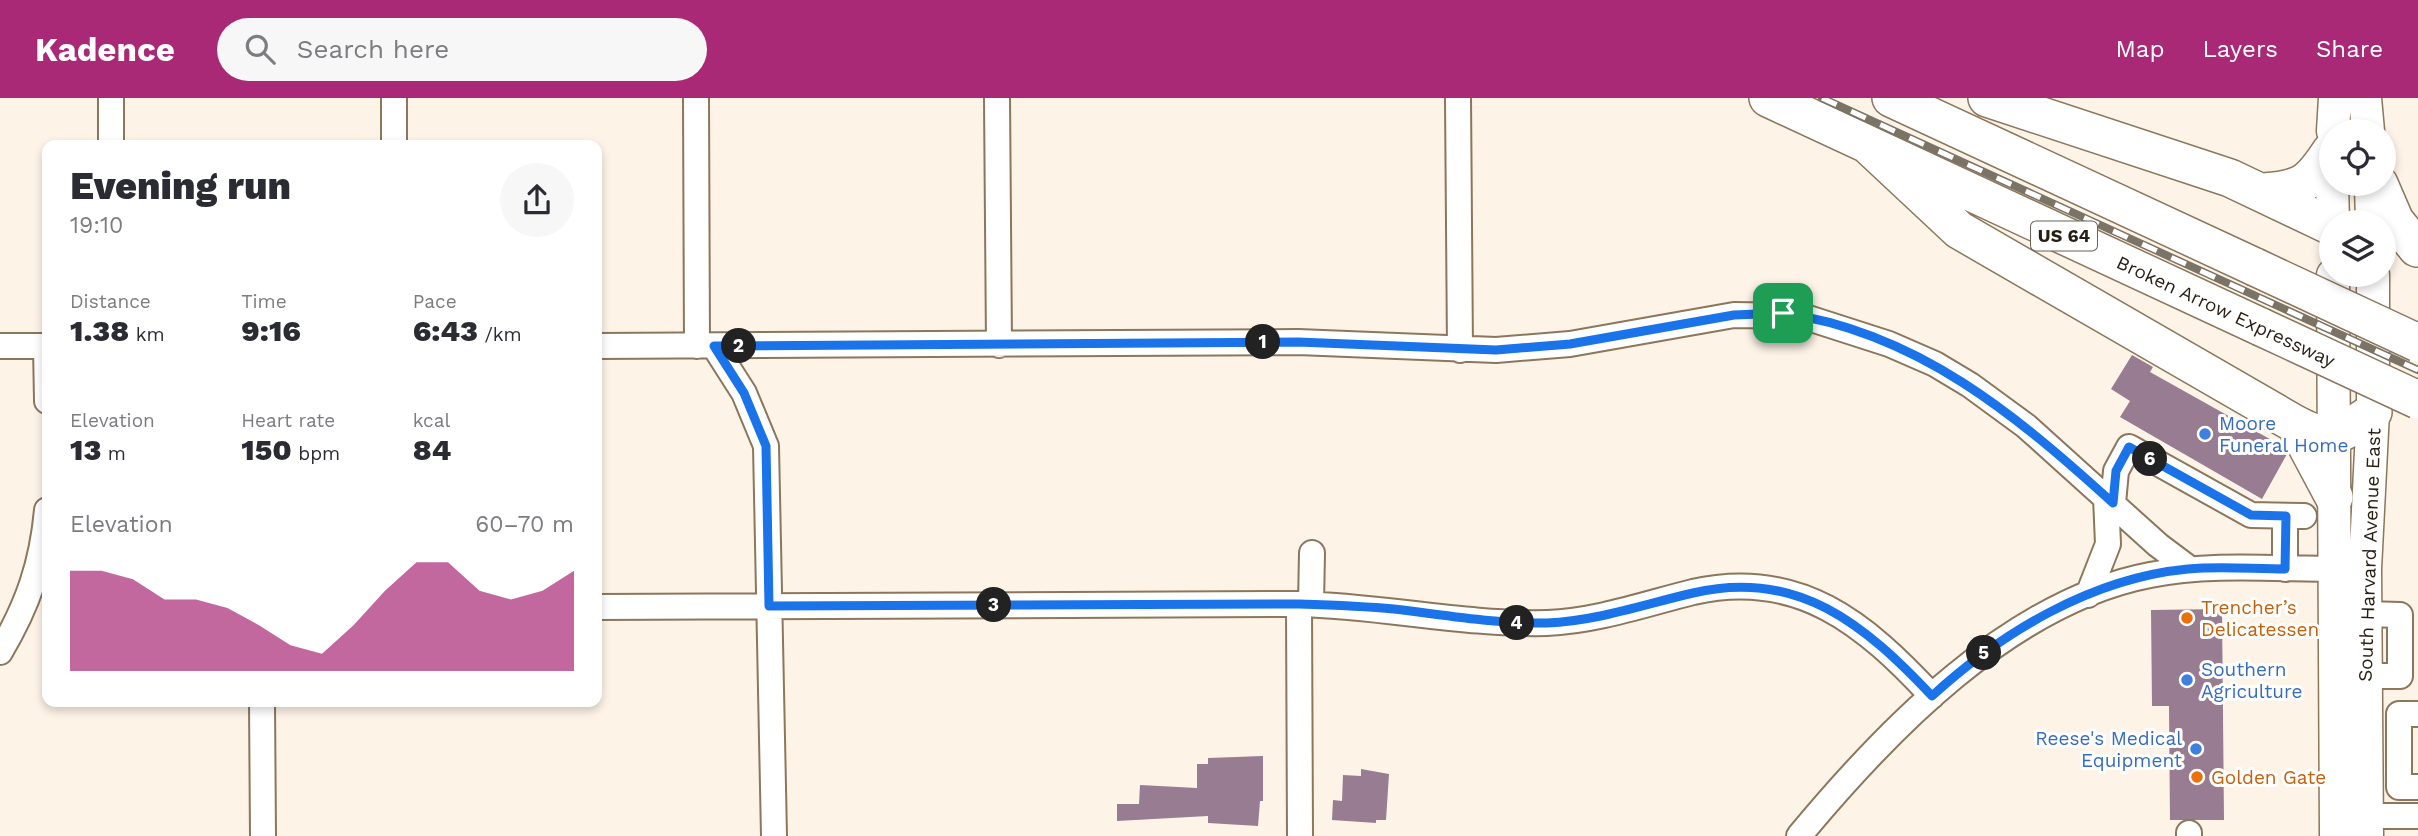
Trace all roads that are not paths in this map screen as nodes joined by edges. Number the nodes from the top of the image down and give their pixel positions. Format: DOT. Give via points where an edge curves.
graph roads {
  1 [pos="111,98"];
  2 [pos="394,98"];
  3 [pos="696,98"];
  4 [pos="998,98"];
  5 [pos="1458,98"];
  6 [pos="1768,98"];
  7 [pos="1891,98"];
  8 [pos="1987,98"];
  9 [pos="2335,98"];
  10 [pos="2365,98"];
  11 [pos="2334,119"];
  12 [pos="2367,119"];
  13 [pos="111,140"];
  14 [pos="394,140"];
  15 [pos="1867,144"];
  16 [pos="2319,170"];
  17 [pos="2264,192"];
  18 [pos="2384,196"];
  19 [pos="2319,218"];
  20 [pos="2406,244"];
  21 [pos="2333,287"];
  22 [pos="2373,287"];
  23 [pos="2418,342"];
  24 [pos="999,345"];
  25 [pos="0,346"];
  26 [pos="42,346"];
  27 [pos="602,346"];
  28 [pos="706,346"];
  29 [pos="1460,350"];
  30 [pos="2418,400"];
  31 [pos="2373,412"];
  32 [pos="2295,424"];
  33 [pos="2333,438"];
  34 [pos="2334,497"];
  35 [pos="2110,500"];
  36 [pos="1312,553"];
  37 [pos="42,562"];
  38 [pos="2190,569"];
  39 [pos="2285,569"];
  40 [pos="2333,569"];
  41 [pos="2365,569"];
  42 [pos="2088,595"];
  43 [pos="37,602"];
  44 [pos="1305,604"];
  45 [pos="769,606"];
  46 [pos="602,607"];
  47 [pos="2365,614"];
  48 [pos="2409,615"];
  49 [pos="0,652"];
  50 [pos="2365,676"];
  51 [pos="2409,679"];
  52 [pos="1932,696"];
  53 [pos="262,707"];
  54 [pos="2418,714"];
  55 [pos="2366,738"];
  56 [pos="2405,751"];
  57 [pos="2418,787"];
  58 [pos="2418,816"];
  59 [pos="2351,826"];
  60 [pos="263,836"];
  61 [pos="774,836"];
  62 [pos="1300,836"];
  63 [pos="1799,836"];
  1 -- 13 [label="street"];
  2 -- 14 [label="street"];
  3 -- 28 [label="street"];
  4 -- 24 [label="street"];
  5 -- 29 [label="street"];
  6 -- 15 [label="highway, Broken Arrow Expressway / US 64"];
  7 -- 23 [label="highway, US 64, bridge"];
  8 -- 17 [label="highway"];
  9 -- 11 [label="main road"];
  10 -- 12 [label="main road"];
  15 -- 30 [label="highway, Broken Arrow Expressway / US 64, bridge"];
  15 -- 32 [label="highway" via="1959,230"];
  16 -- 17 [label="highway" via="2305,184"];
  17 -- 19 [label="highway"];
  18 -- 20 [label="highway"];
  21 -- 33 [label="main road, South Harvard Avenue East"];
  22 -- 31 [label="main road, South Harvard Avenue East"];
  24 -- 28 [label="street"];
  24 -- 29 [label="street" via="1330,342"];
  25 -- 26 [label="street"];
  27 -- 28 [label="street"];
  28 -- 45 [label="street" via="744,393 766,446"];
  29 -- 35 [label="street" via="1570,344 1734,315 1783,313 1824,321 1935,364 1970,385 2026,426"];
  31 -- 33 [label="highway"];
  31 -- 41 [label="main road, South Harvard Avenue East"];
  32 -- 33 [label="highway" via="2319,437"];
  32 -- 34 [label="highway"];
  33 -- 34 [label="main road, South Harvard Avenue East"];
  34 -- 40 [label="main road, South Harvard Avenue East"];
  35 -- 38 [label="street"];
  35 -- 39 [label="street" via="2116,471 2129,447 2251,515 2295,516"];
  35 -- 42 [label="street" via="2108,544"];
  36 -- 44 [label="street"];
  37 -- 43 [label="street"];
  38 -- 39 [label="street"];
  38 -- 42 [label="street" via="2149,575"];
  39 -- 40 [label="street"];
  40 -- 41 [label="street"];
  40 -- 59 [label="main road, South Harvard Avenue East"];
  41 -- 47 [label="main road, South Harvard Avenue East"];
  42 -- 52 [label="street" via="2005,638"];
  43 -- 49 [label="street"];
  44 -- 45 [label="street"];
  44 -- 52 [label="street" via="1550,623 1722,588 1769,590 1792,594 1840,614 1869,633"];
  44 -- 62 [label="street"];
  45 -- 46 [label="street"];
  45 -- 61 [label="street"];
  47 -- 48 [label="street"];
  47 -- 50 [label="main road, South Harvard Avenue East"];
  48 -- 51 [label="street"];
  50 -- 51 [label="street"];
  50 -- 55 [label="main road, South Harvard Avenue East"];
  52 -- 63 [label="street"];
  53 -- 60 [label="street"];
  54 -- 56 [label="street" via="2399,714"];
  55 -- 56 [label="street"];
  55 -- 59 [label="main road, South Harvard Avenue East"];
  56 -- 57 [label="street" via="2399,787"];
  58 -- 59 [label="street"];
}
